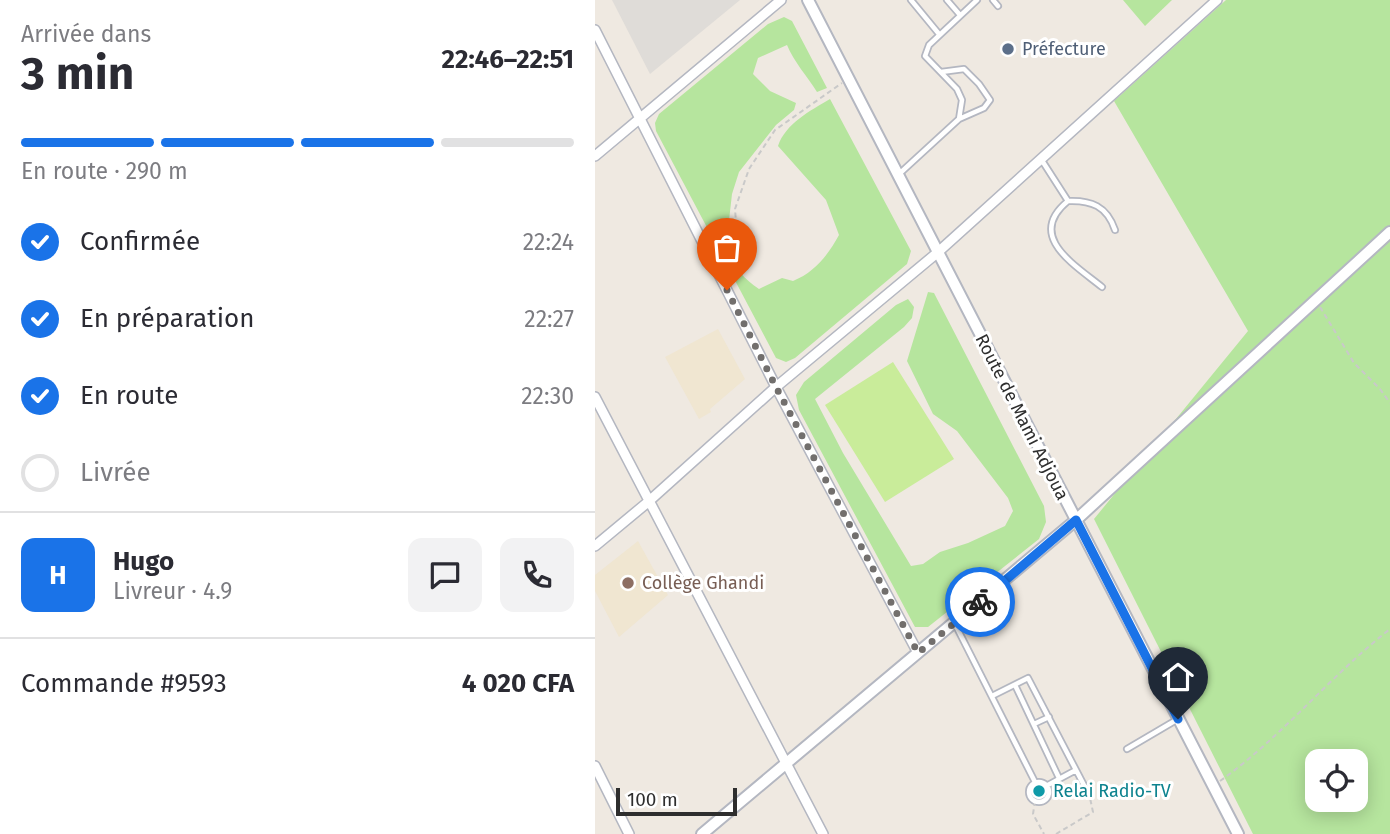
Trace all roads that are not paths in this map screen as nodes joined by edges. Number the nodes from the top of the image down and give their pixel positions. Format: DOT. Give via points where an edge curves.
graph roads {
  1 [pos="781,0"];
  2 [pos="808,0"];
  3 [pos="911,0"];
  4 [pos="947,0"];
  5 [pos="977,0"];
  6 [pos="993,0"];
  7 [pos="1217,0"];
  8 [pos="998,6"];
  9 [pos="960,15"];
  10 [pos="595,30"];
  11 [pos="939,34"];
  12 [pos="941,72"];
  13 [pos="640,118"];
  14 [pos="959,119"];
  15 [pos="595,156"];
  16 [pos="1040,159"];
  17 [pos="898,175"];
  18 [pos="1068,201"];
  19 [pos="1115,230"];
  20 [pos="1390,233"];
  21 [pos="937,253"];
  22 [pos="1102,287"];
  23 [pos="776,387"];
  24 [pos="595,397"];
  25 [pos="648,502"];
  26 [pos="1076,520"];
  27 [pos="595,545"];
  28 [pos="955,624"];
  29 [pos="918,653"];
  30 [pos="1015,685"];
  31 [pos="992,696"];
  32 [pos="1049,718"];
  33 [pos="1178,719"];
  34 [pos="1034,724"];
  35 [pos="1127,749"];
  36 [pos="787,764"];
  37 [pos="595,766"];
  38 [pos="1076,770"];
  39 [pos="1059,778"];
  40 [pos="1035,782"];
  41 [pos="1048,785"];
  42 [pos="1087,791"];
  43 [pos="629,834"];
  44 [pos="702,834"];
  45 [pos="823,834"];
  46 [pos="1238,834"];
  1 -- 13 [label="street"];
  2 -- 17 [label="street, Route de Mami Adjoua"];
  3 -- 11 [label="lane"];
  4 -- 9 [label="lane"];
  5 -- 9 [label="lane"];
  6 -- 8 [label="lane"];
  7 -- 16 [label="street"];
  9 -- 11 [label="lane"];
  10 -- 13 [label="street"];
  11 -- 12 [label="lane" via="925,56"];
  12 -- 14 [label="lane" via="962,100"];
  12 -- 14 [label="lane" via="964,69 990,100 984,108"];
  13 -- 15 [label="street"];
  13 -- 23 [label="street"];
  14 -- 17 [label="lane"];
  16 -- 18 [label="lane"];
  16 -- 21 [label="street"];
  17 -- 21 [label="street, Route de Mami Adjoua"];
  18 -- 19 [label="lane" via="1097,204 1111,218"];
  18 -- 22 [label="lane" via="1059,208 1051,239"];
  20 -- 26 [label="street"];
  21 -- 23 [label="street"];
  21 -- 26 [label="street, Route de Mami Adjoua"];
  23 -- 25 [label="street"];
  23 -- 29 [label="street"];
  24 -- 25 [label="street"];
  25 -- 27 [label="street"];
  25 -- 36 [label="street"];
  26 -- 28 [label="street"];
  26 -- 33 [label="street, Route de Mami Adjoua"];
  28 -- 29 [label="street"];
  28 -- 31 [label="lane"];
  29 -- 36 [label="street"];
  30 -- 31 [label="lane"];
  30 -- 32 [label="lane" via="1028,678"];
  30 -- 34 [label="lane"];
  31 -- 40 [label="lane"];
  32 -- 34 [label="lane"];
  32 -- 38 [label="lane"];
  33 -- 35 [label="lane"];
  33 -- 46 [label="street, Route de Mami Adjoua"];
  34 -- 39 [label="lane"];
  36 -- 44 [label="street"];
  36 -- 45 [label="street"];
  37 -- 43 [label="street"];
  38 -- 39 [label="lane"];
  38 -- 42 [label="lane"];
  39 -- 41 [label="lane"];
  40 -- 41 [label="lane"];
  40 -- 41 [label="lane" via="1029,790 1035,801 1049,797"];
}
